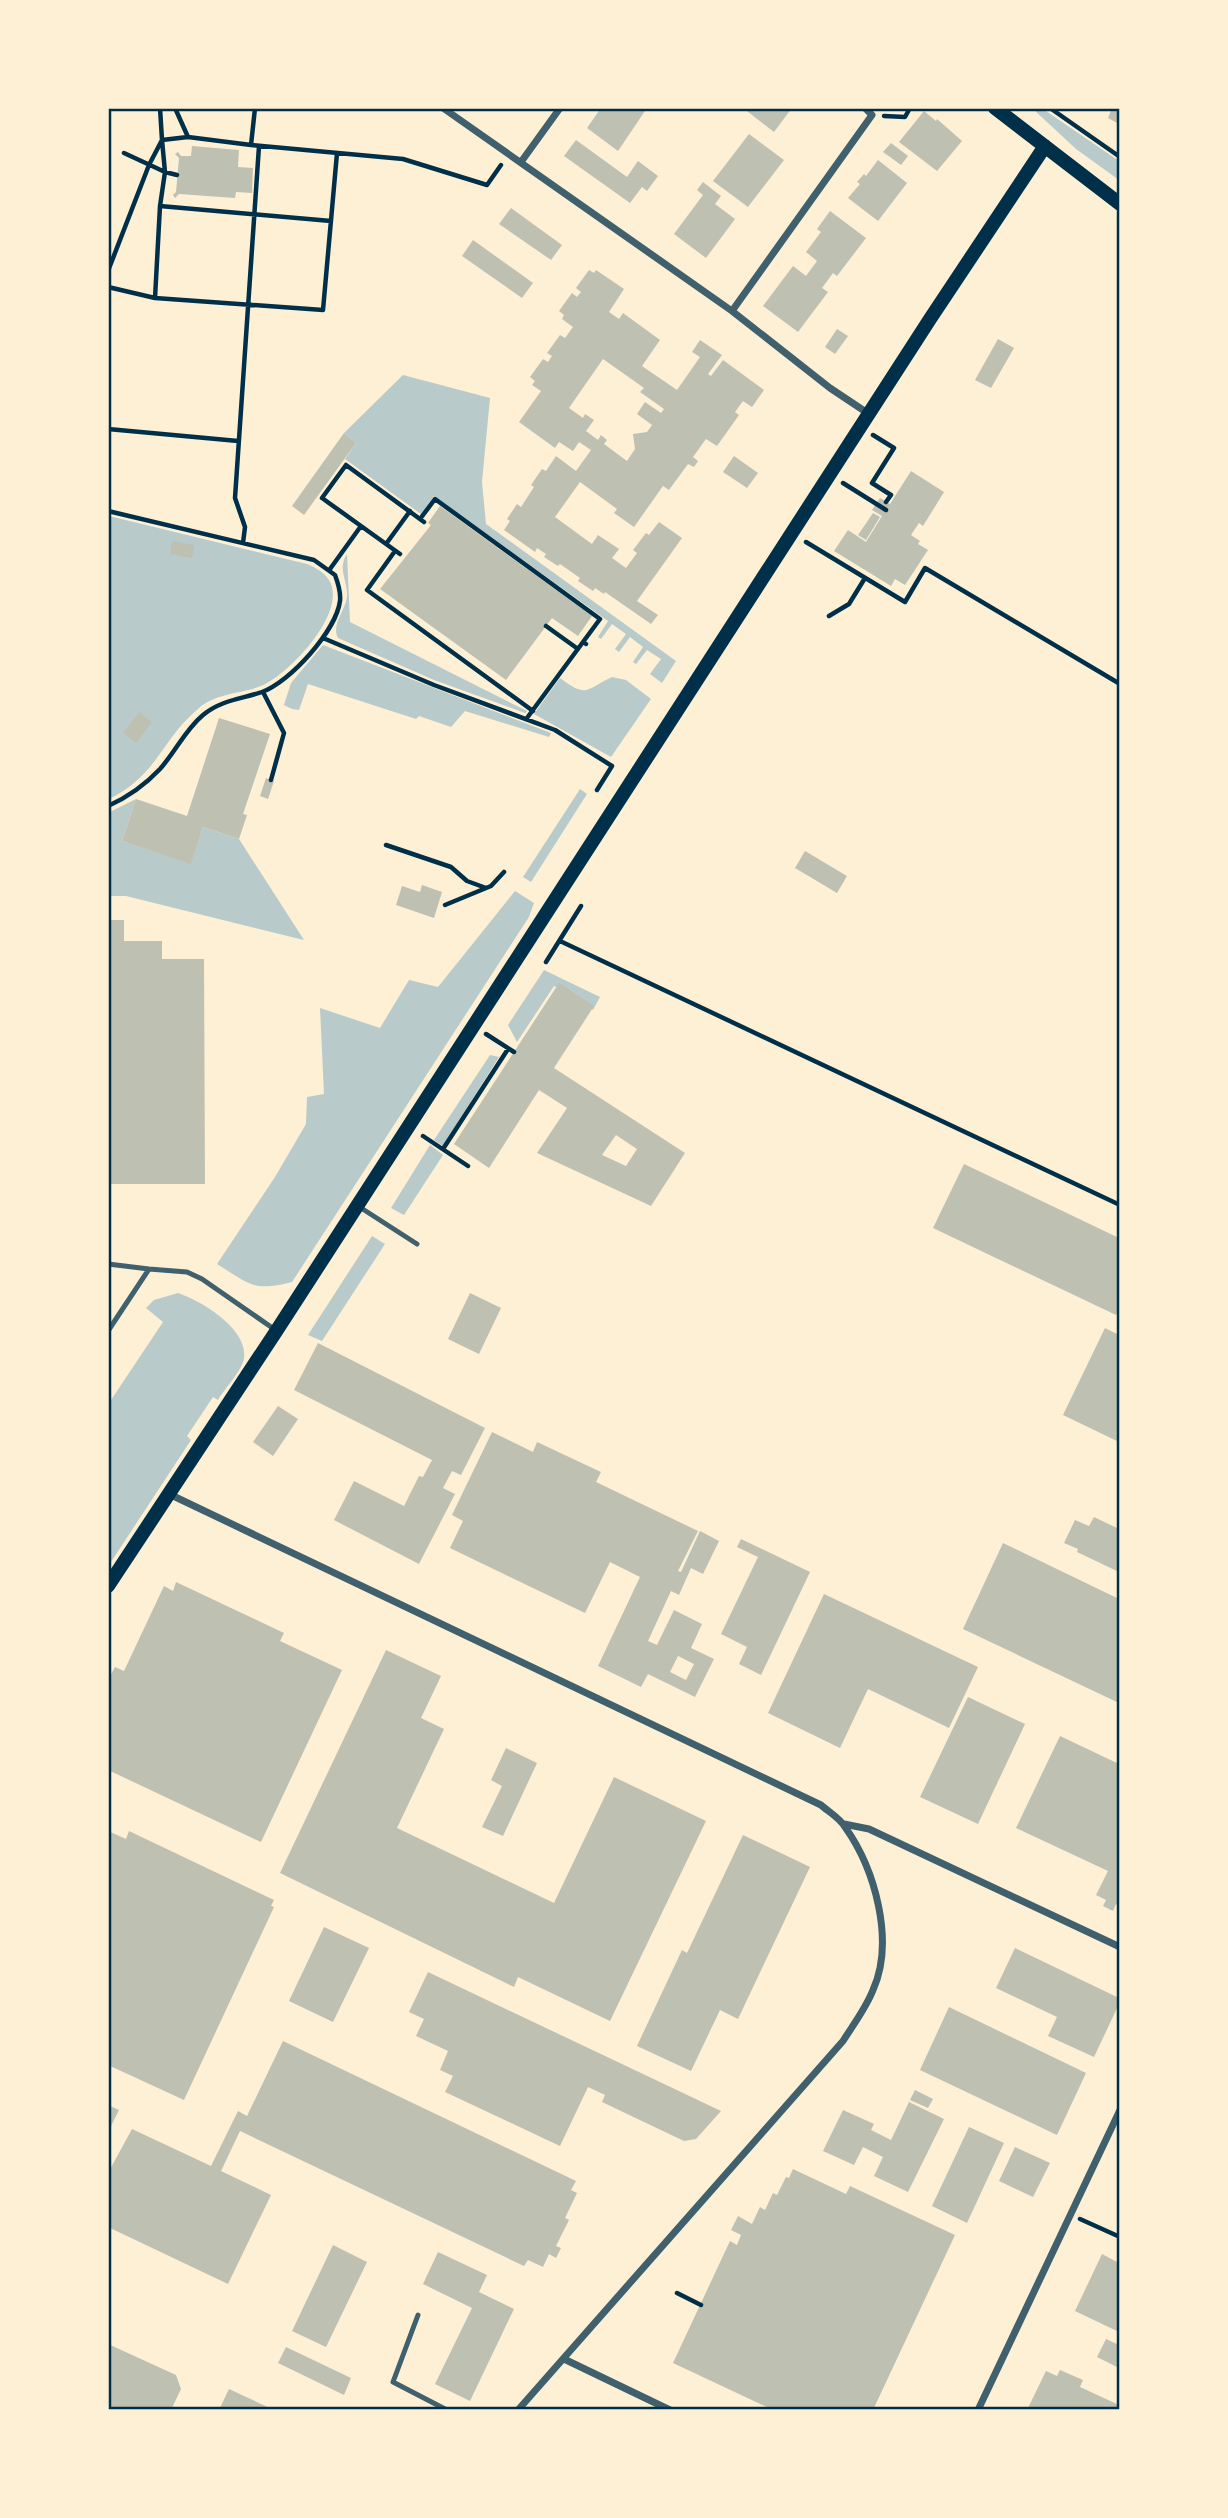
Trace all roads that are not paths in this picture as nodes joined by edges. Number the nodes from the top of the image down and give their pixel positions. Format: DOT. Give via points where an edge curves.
graph roads {
  1 [pos="443,108"];
  2 [pos="560,108"];
  3 [pos="865,108"];
  4 [pos="995,108"];
  5 [pos="1045,146"];
  6 [pos="521,162"];
  7 [pos="1119,204"];
  8 [pos="732,311"];
  9 [pos="869,414"];
  10 [pos="357,1205"];
  11 [pos="417,1244"];
  12 [pos="108,1264"];
  13 [pos="149,1269"];
  14 [pos="108,1331"];
  15 [pos="277,1331"];
  16 [pos="168,1494"];
  17 [pos="108,1586"];
  18 [pos="844,1824"];
  19 [pos="1119,1947"];
  20 [pos="1119,2110"];
  21 [pos="418,2315"];
  22 [pos="564,2359"];
  23 [pos="447,2410"];
  24 [pos="518,2410"];
  25 [pos="670,2410"];
  26 [pos="978,2410"];
  1 -- 6 [label="street"];
  2 -- 6 [label="street"];
  3 -- 8 [label="street" via="872,115"];
  4 -- 5 [label="main road"];
  5 -- 7 [label="main road"];
  5 -- 9 [label="main road"];
  6 -- 8 [label="street"];
  8 -- 9 [label="street"];
  9 -- 10 [label="main road"];
  10 -- 11 [label="lane"];
  10 -- 15 [label="main road"];
  12 -- 13 [label="lane"];
  13 -- 14 [label="lane"];
  13 -- 15 [label="lane" via="187,1272 202,1279"];
  15 -- 16 [label="main road"];
  16 -- 17 [label="main road"];
  16 -- 18 [label="street" via="821,1805"];
  18 -- 19 [label="street" via="869,1829"];
  18 -- 22 [label="street" via="868,1866 880,1910 882,1948 874,1989 843,2041"];
  20 -- 26 [label="street"];
  21 -- 23 [label="lane" via="393,2382"];
  22 -- 24 [label="street"];
  22 -- 25 [label="street"];
}
